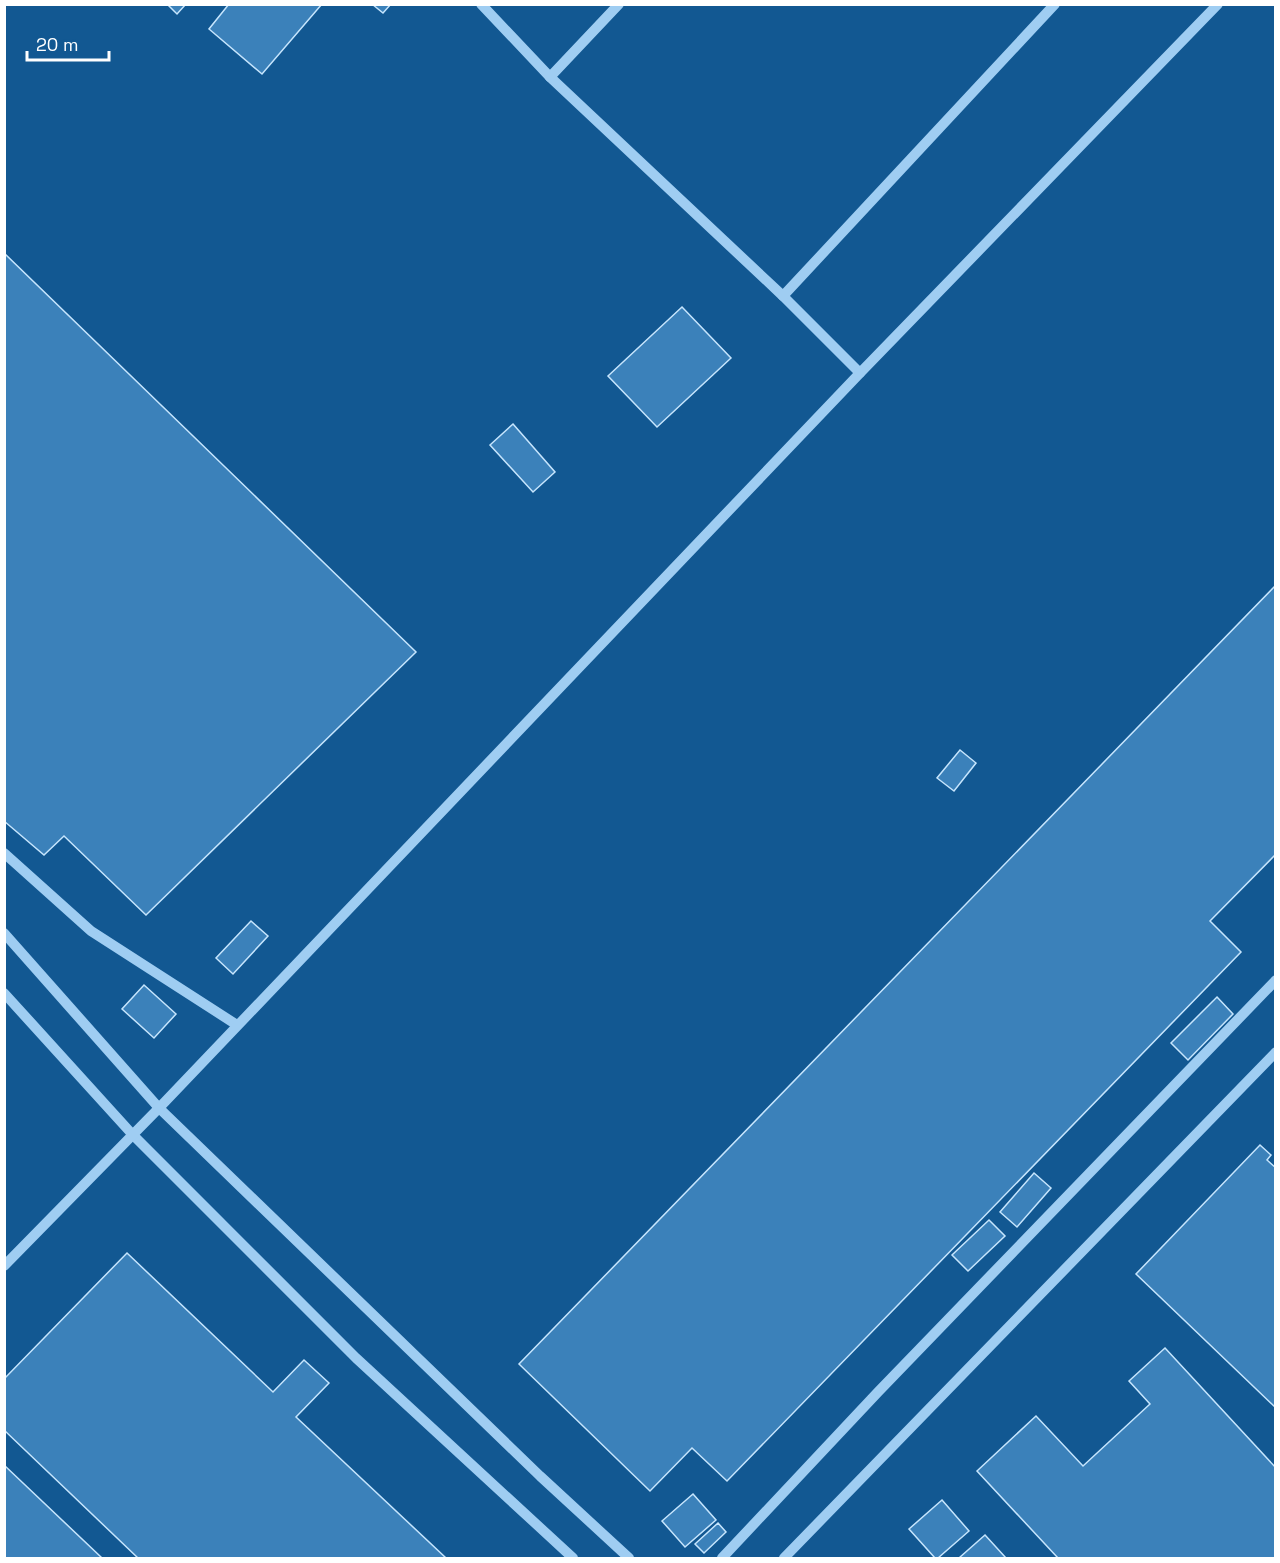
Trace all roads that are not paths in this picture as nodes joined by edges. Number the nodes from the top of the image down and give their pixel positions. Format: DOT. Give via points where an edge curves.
graph roads {
  1 [pos="481,4"];
  2 [pos="619,4"];
  3 [pos="1055,4"];
  4 [pos="1218,4"];
  5 [pos="550,77"];
  6 [pos="783,296"];
  7 [pos="860,373"];
  8 [pos="4,853"];
  9 [pos="4,933"];
  10 [pos="1275,980"];
  11 [pos="4,993"];
  12 [pos="237,1025"];
  13 [pos="1275,1052"];
  14 [pos="159,1108"];
  15 [pos="132,1134"];
  16 [pos="4,1266"];
  17 [pos="573,1558"];
  18 [pos="629,1558"];
  19 [pos="722,1558"];
  20 [pos="783,1558"];
  1 -- 5 [label="street"];
  2 -- 5 [label="street"];
  3 -- 6 [label="street"];
  4 -- 7 [label="street"];
  5 -- 6 [label="street"];
  6 -- 7 [label="street"];
  7 -- 12 [label="street"];
  8 -- 12 [label="street" via="91,930"];
  9 -- 14 [label="street"];
  10 -- 19 [label="street"];
  11 -- 15 [label="street"];
  12 -- 14 [label="street"];
  13 -- 20 [label="street"];
  14 -- 15 [label="street"];
  14 -- 18 [label="street"];
  15 -- 16 [label="street"];
  15 -- 17 [label="street" via="357,1358"];
}
